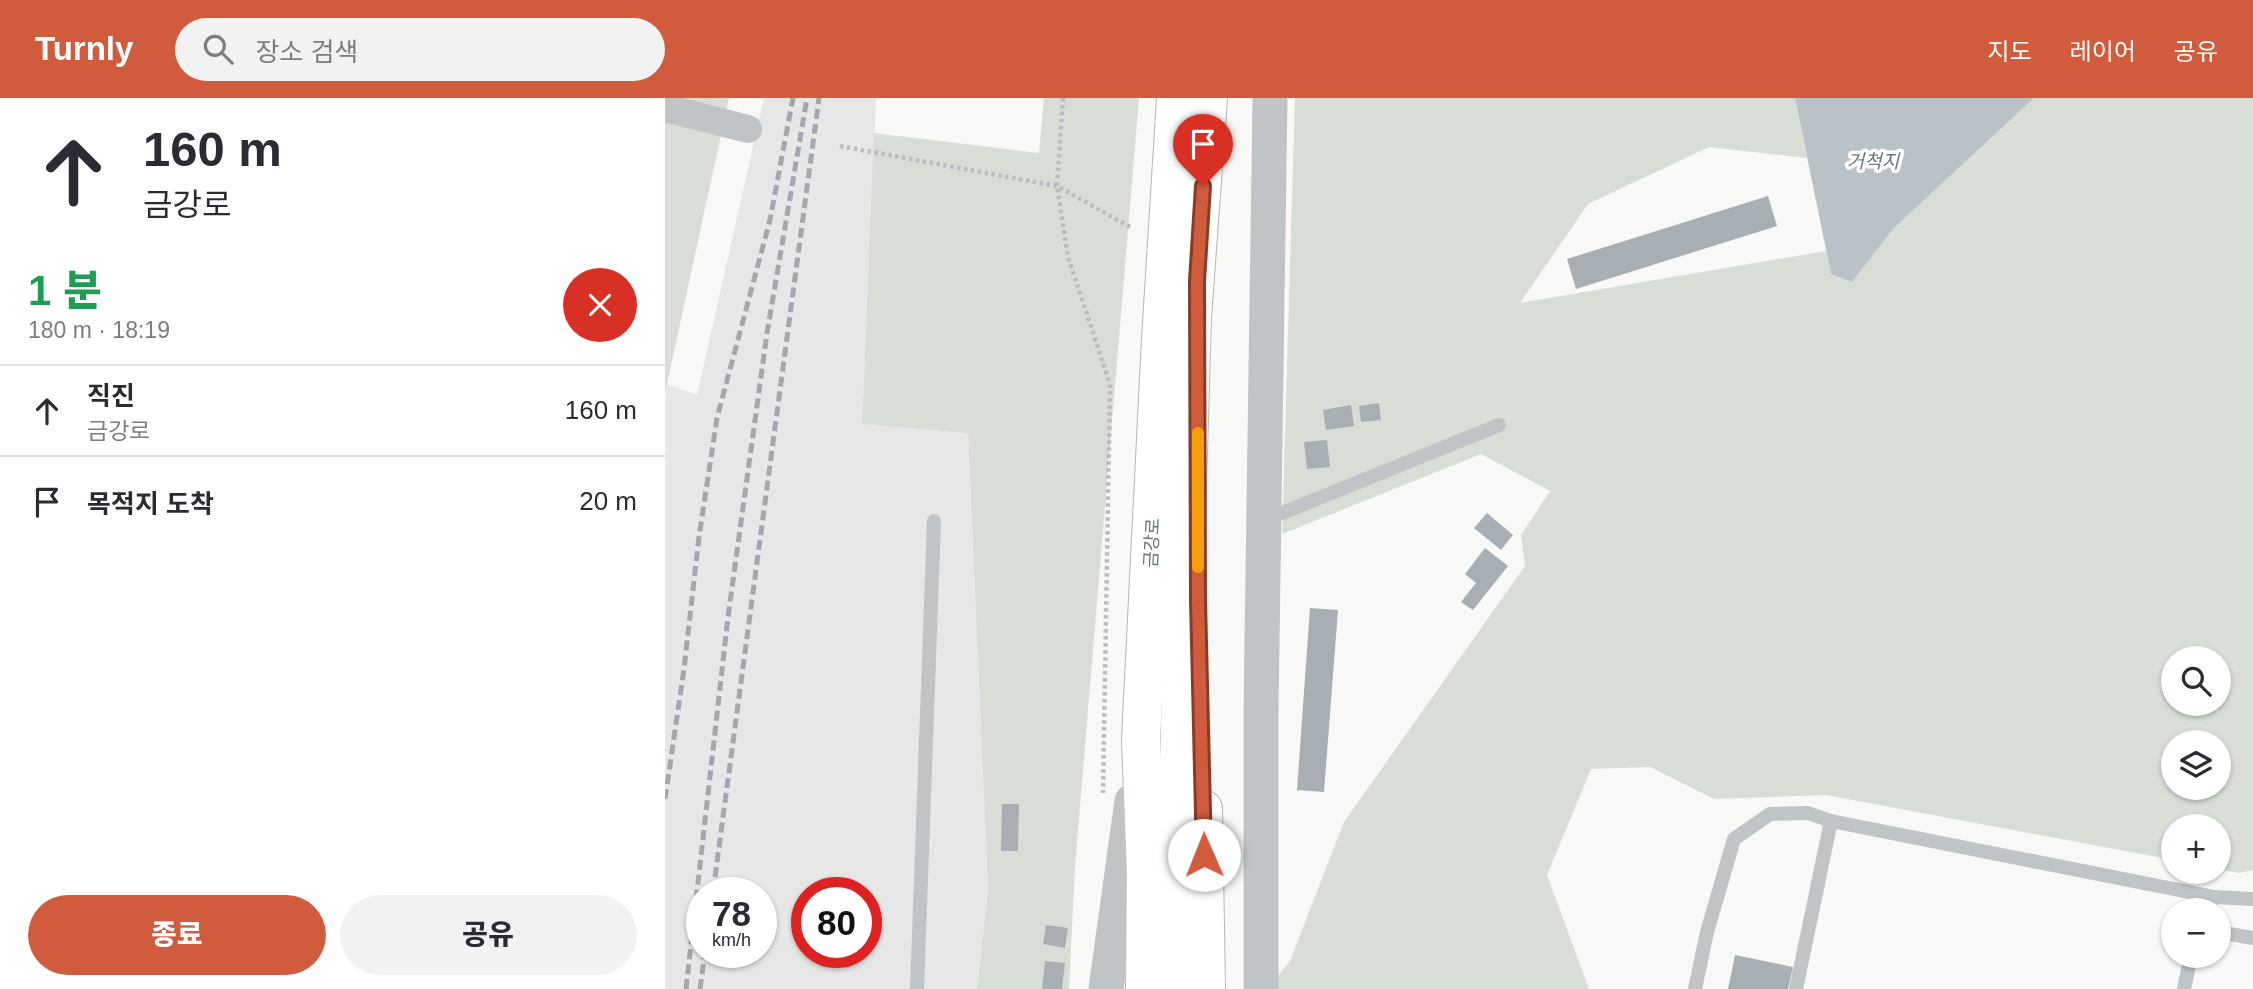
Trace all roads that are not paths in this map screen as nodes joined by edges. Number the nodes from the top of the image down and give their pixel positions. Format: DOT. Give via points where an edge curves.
graph roads {
  1 [pos="1176,98"];
  2 [pos="1208,98"];
  3 [pos="1270,98"];
  4 [pos="665,108"];
  5 [pos="748,129"];
  6 [pos="1197,254"];
  7 [pos="1499,425"];
  8 [pos="1263,520"];
  9 [pos="934,521"];
  10 [pos="1141,739"];
  11 [pos="1831,821"];
  12 [pos="2187,898"];
  13 [pos="2253,899"];
  14 [pos="2231,901"];
  15 [pos="2231,934"];
  16 [pos="2253,938"];
  17 [pos="2188,968"];
  18 [pos="917,989"];
  19 [pos="1106,989"];
  20 [pos="1145,989"];
  21 [pos="1175,989"];
  22 [pos="1206,989"];
  23 [pos="1261,989"];
  24 [pos="1695,989"];
  25 [pos="1796,989"];
  26 [pos="2183,989"];
  1 -- 10 [label="highway, 금강로"];
  2 -- 6 [label="highway, 금강로"];
  3 -- 8 [label="street"];
  4 -- 5 [label="street"];
  6 -- 21 [label="highway, 금강로"];
  6 -- 22 [label="highway"];
  7 -- 8 [label="lane"];
  8 -- 23 [label="street"];
  9 -- 18 [label="lane"];
  10 -- 19 [label="street"];
  10 -- 20 [label="highway, 금강로"];
  11 -- 12 [label="lane"];
  11 -- 24 [label="lane" via="1808,813 1770,814 1734,839"];
  11 -- 25 [label="lane"];
  13 -- 14 [label="lane"];
  15 -- 16 [label="lane"];
  17 -- 26 [label="lane"];
}
